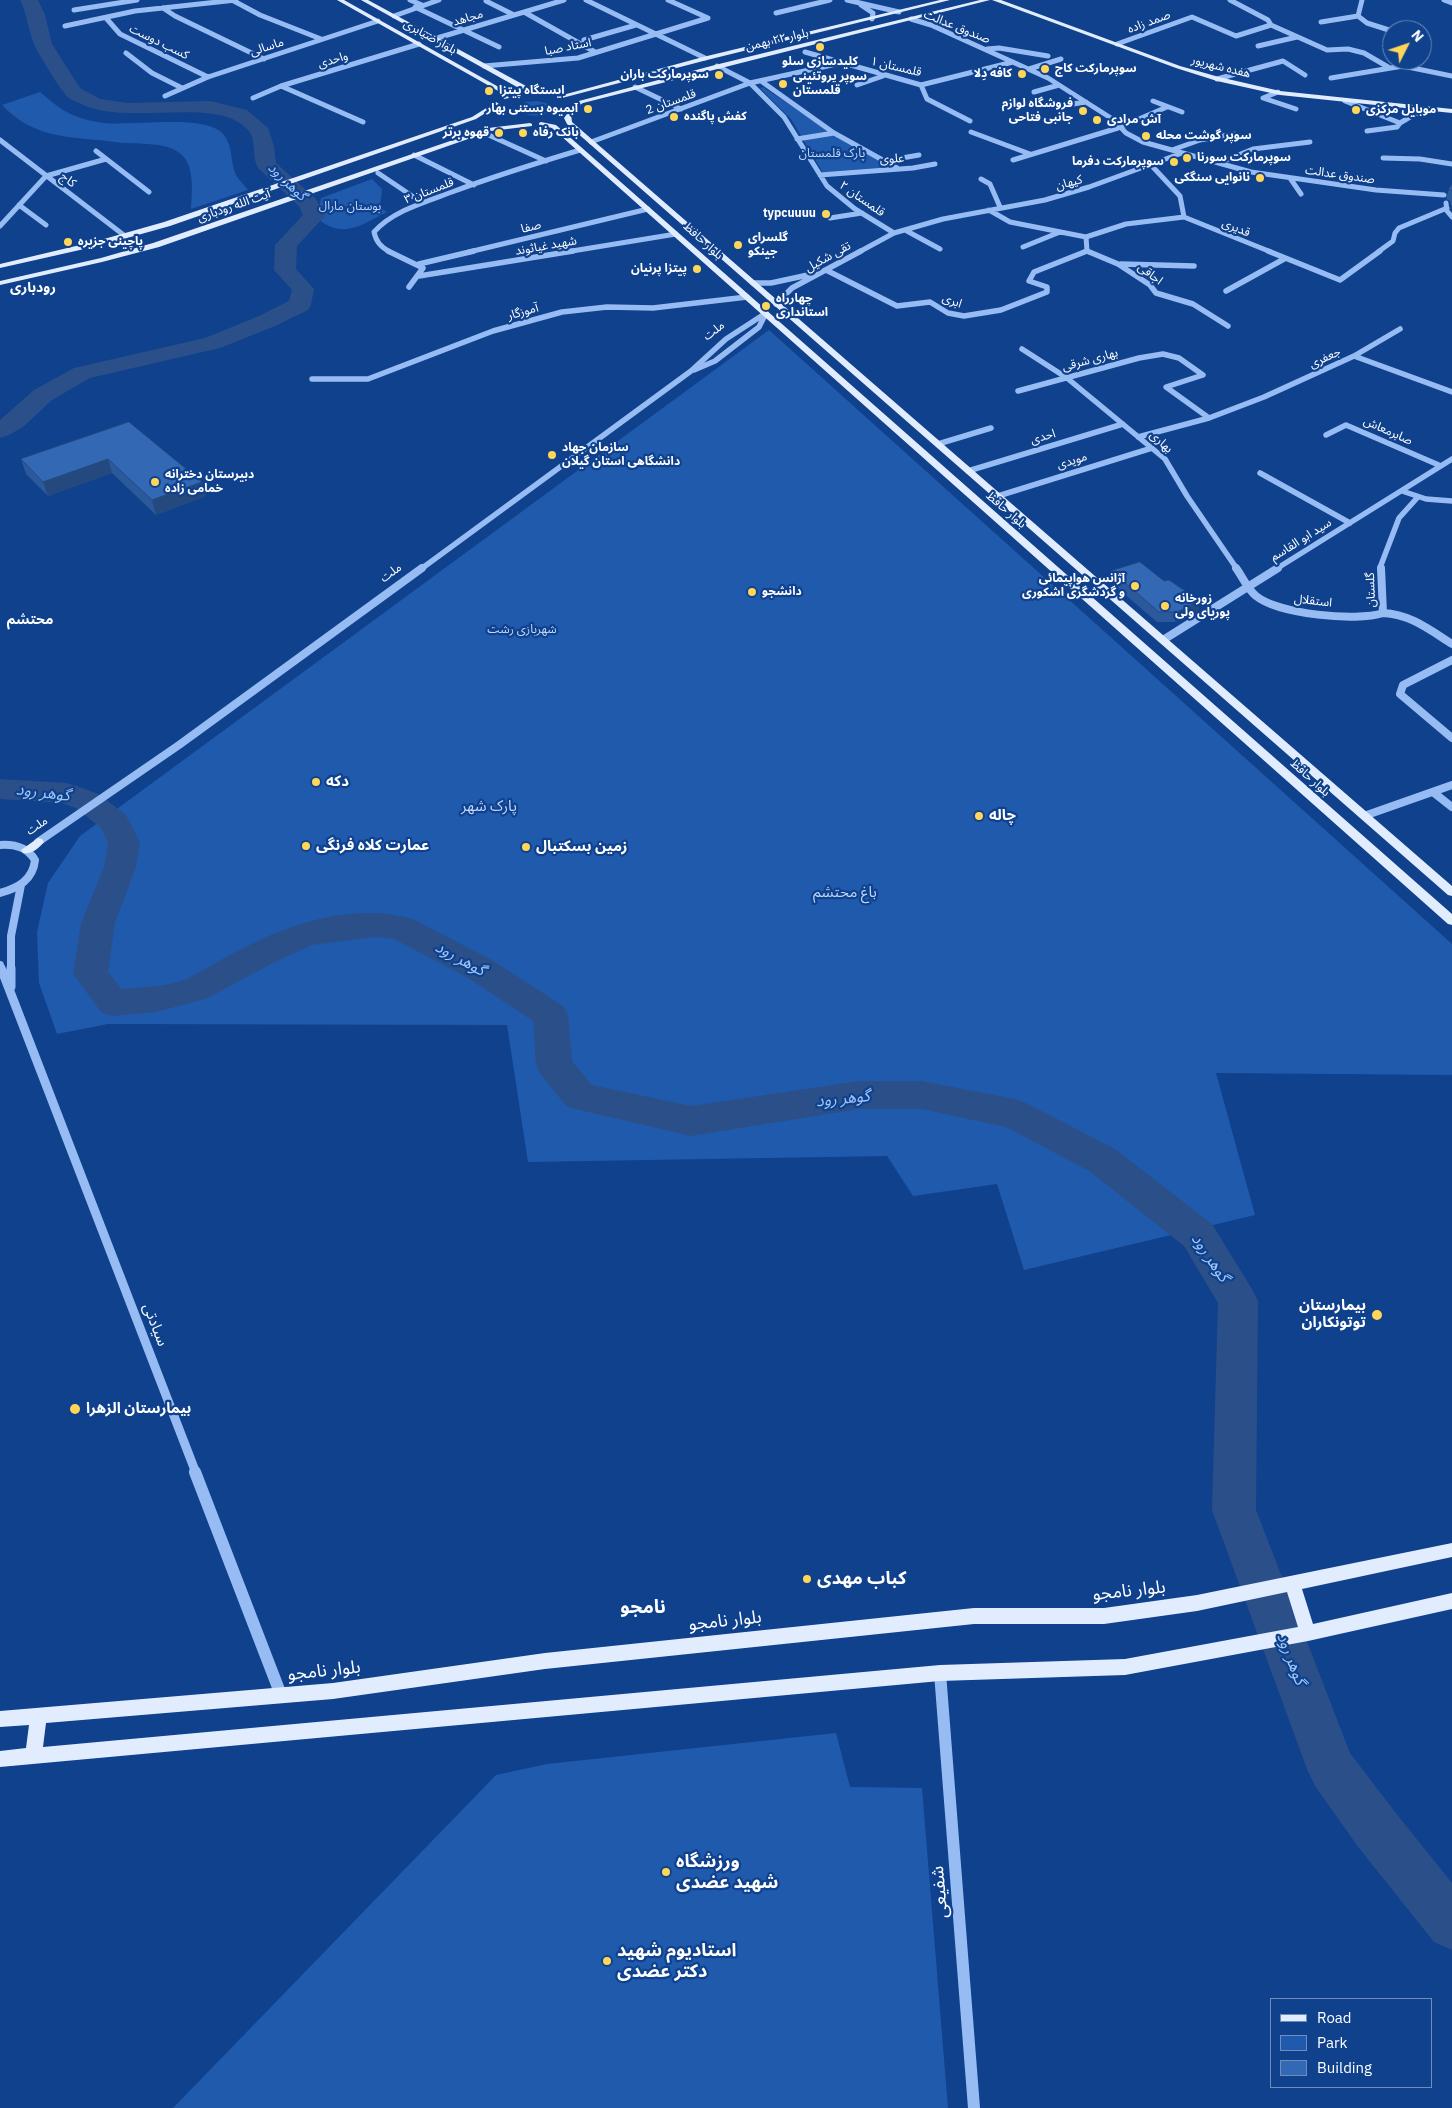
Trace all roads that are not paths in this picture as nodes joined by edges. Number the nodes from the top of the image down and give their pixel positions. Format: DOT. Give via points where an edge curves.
graph roads {
  1 [pos="103,0"];
  2 [pos="137,0"];
  3 [pos="234,0"];
  4 [pos="340,0"];
  5 [pos="364,0"];
  6 [pos="410,0"];
  7 [pos="440,0"];
  8 [pos="564,0"];
  9 [pos="586,0"];
  10 [pos="668,0"];
  11 [pos="830,0"];
  12 [pos="847,0"];
  13 [pos="947,0"];
  14 [pos="987,0"];
  15 [pos="995,0"];
  16 [pos="1230,0"];
  17 [pos="1362,0"];
  18 [pos="1444,0"];
  19 [pos="486,1"];
  20 [pos="854,2"];
  21 [pos="1452,2"];
  22 [pos="106,5"];
  23 [pos="422,5"];
  24 [pos="163,8"];
  25 [pos="416,8"];
  26 [pos="74,10"];
  27 [pos="524,12"];
  28 [pos="899,12"];
  29 [pos="776,13"];
  30 [pos="932,14"];
  31 [pos="514,15"];
  32 [pos="394,16"];
  33 [pos="1358,16"];
  34 [pos="106,18"];
  35 [pos="872,19"];
  36 [pos="911,19"];
  37 [pos="378,21"];
  38 [pos="1321,22"];
  39 [pos="636,25"];
  40 [pos="931,25"];
  41 [pos="1271,25"];
  42 [pos="65,26"];
  43 [pos="1382,28"];
  44 [pos="463,30"];
  45 [pos="653,33"];
  46 [pos="1298,37"];
  47 [pos="322,39"];
  48 [pos="434,39"];
  49 [pos="584,40"];
  50 [pos="419,44"];
  51 [pos="1117,44"];
  52 [pos="1258,46"];
  53 [pos="499,47"];
  54 [pos="987,50"];
  55 [pos="595,52"];
  56 [pos="805,52"];
  57 [pos="126,53"];
  58 [pos="1048,56"];
  59 [pos="705,58"];
  60 [pos="264,59"];
  61 [pos="1061,59"];
  62 [pos="841,62"];
  63 [pos="1013,62"];
  64 [pos="1382,63"];
  65 [pos="484,66"];
  66 [pos="716,66"];
  67 [pos="1382,68"];
  68 [pos="1029,69"];
  69 [pos="1424,70"];
  70 [pos="1305,75"];
  71 [pos="883,76"];
  72 [pos="1452,76"];
  73 [pos="208,77"];
  74 [pos="1332,78"];
  75 [pos="1216,79"];
  76 [pos="761,81"];
  77 [pos="750,83"];
  78 [pos="857,85"];
  79 [pos="921,85"];
  80 [pos="1059,85"];
  81 [pos="281,86"];
  82 [pos="635,87"];
  83 [pos="182,88"];
  84 [pos="537,92"];
  85 [pos="1034,92"];
  86 [pos="1278,92"];
  87 [pos="554,94"];
  88 [pos="165,96"];
  89 [pos="562,96"];
  90 [pos="254,98"];
  91 [pos="506,98"];
  92 [pos="1153,101"];
  93 [pos="1345,101"];
  94 [pos="1086,102"];
  95 [pos="496,104"];
  96 [pos="574,106"];
  97 [pos="1060,106"];
  98 [pos="1167,107"];
  99 [pos="681,109"];
  100 [pos="1296,109"];
  101 [pos="1433,109"];
  102 [pos="1452,111"];
  103 [pos="1182,112"];
  104 [pos="496,115"];
  105 [pos="569,115"];
  106 [pos="503,120"];
  107 [pos="970,121"];
  108 [pos="363,122"];
  109 [pos="1400,123"];
  110 [pos="530,124"];
  111 [pos="541,124"];
  112 [pos="1118,128"];
  113 [pos="1367,131"];
  114 [pos="482,132"];
  115 [pos="834,132"];
  116 [pos="971,132"];
  117 [pos="1234,134"];
  118 [pos="797,139"];
  119 [pos="0,140"];
  120 [pos="591,142"];
  121 [pos="1310,142"];
  122 [pos="394,146"];
  123 [pos="580,150"];
  124 [pos="1172,150"];
  125 [pos="96,151"];
  126 [pos="1182,153"];
  127 [pos="1030,154"];
  128 [pos="414,155"];
  129 [pos="919,155"];
  130 [pos="1384,158"];
  131 [pos="106,159"];
  132 [pos="1014,160"];
  133 [pos="546,161"];
  134 [pos="885,161"];
  135 [pos="1219,163"];
  136 [pos="935,164"];
  137 [pos="1452,164"];
  138 [pos="1151,165"];
  139 [pos="897,168"];
  140 [pos="378,173"];
  141 [pos="46,176"];
  142 [pos="820,176"];
  143 [pos="1290,178"];
  144 [pos="981,179"];
  145 [pos="474,184"];
  146 [pos="1452,191"];
  147 [pos="149,192"];
  148 [pos="1301,194"];
  149 [pos="1444,195"];
  150 [pos="421,202"];
  151 [pos="19,206"];
  152 [pos="1000,207"];
  153 [pos="1447,208"];
  154 [pos="648,209"];
  155 [pos="988,210"];
  156 [pos="862,213"];
  157 [pos="1184,217"];
  158 [pos="1452,217"];
  159 [pos="830,218"];
  160 [pos="46,225"];
  161 [pos="0,226"];
  162 [pos="905,230"];
  163 [pos="1060,232"];
  164 [pos="894,233"];
  165 [pos="676,234"];
  166 [pos="125,236"];
  167 [pos="1086,237"];
  168 [pos="1024,247"];
  169 [pos="940,248"];
  170 [pos="1087,250"];
  171 [pos="1284,259"];
  172 [pos="419,264"];
  173 [pos="1118,264"];
  174 [pos="0,266"];
  175 [pos="1194,266"];
  176 [pos="823,271"];
  177 [pos="419,276"];
  178 [pos="754,283"];
  179 [pos="0,284"];
  180 [pos="409,287"];
  181 [pos="1226,291"];
  182 [pos="747,297"];
  183 [pos="776,304"];
  184 [pos="766,313"];
  185 [pos="1228,326"];
  186 [pos="1400,329"];
  187 [pos="1022,349"];
  188 [pos="1354,356"];
  189 [pos="691,371"];
  190 [pos="1067,378"];
  191 [pos="312,380"];
  192 [pos="1018,392"];
  193 [pos="1452,392"];
  194 [pos="1209,418"];
  195 [pos="1124,424"];
  196 [pos="991,428"];
  197 [pos="921,430"];
  198 [pos="903,435"];
  199 [pos="1326,435"];
  200 [pos="1138,437"];
  201 [pos="938,444"];
  202 [pos="1152,448"];
  203 [pos="1452,459"];
  204 [pos="1441,466"];
  205 [pos="968,471"];
  206 [pos="1260,473"];
  207 [pos="1402,491"];
  208 [pos="998,496"];
  209 [pos="1417,498"];
  210 [pos="1452,501"];
  211 [pos="1350,523"];
  212 [pos="1248,586"];
  213 [pos="1383,613"];
  214 [pos="1163,640"];
  215 [pos="1452,644"];
  216 [pos="1144,648"];
  217 [pos="1452,660"];
  218 [pos="1452,738"];
  219 [pos="1452,785"];
  220 [pos="1433,792"];
  221 [pos="1452,807"];
  222 [pos="1364,816"];
  223 [pos="38,842"];
  224 [pos="0,845"];
  225 [pos="27,850"];
  226 [pos="21,885"];
  227 [pos="1452,892"];
  228 [pos="0,894"];
  229 [pos="1452,921"];
  230 [pos="0,965"];
  231 [pos="12,992"];
  232 [pos="1452,1550"];
  233 [pos="1292,1583"];
  234 [pos="1452,1601"];
  235 [pos="1308,1633"];
  236 [pos="940,1673"];
  237 [pos="282,1695"];
  238 [pos="39,1716"];
  239 [pos="0,1719"];
  240 [pos="33,1756"];
  241 [pos="0,1759"];
  242 [pos="974,2108"];
  1 -- 22 [label="street"];
  2 -- 22 [label="street"];
  3 -- 24 [label="street"];
  3 -- 47 [label="street"];
  4 -- 37 [label="main road, بلوار ضیابری"];
  5 -- 32 [label="main road, بلوار ضیابری"];
  6 -- 23 [label="street"];
  7 -- 23 [label="street"];
  8 -- 27 [label="street, مجاهد"];
  9 -- 39 [label="street"];
  10 -- 45 [label="street, استاد صبا" via="708,18"];
  11 -- 29 [label="street"];
  12 -- 20 [label="street"];
  13 -- 28 [label="main road, بلوار ۲۲ بهمن"];
  14 -- 30 [label="main road, بلوار ۲۲ بهمن"];
  15 -- 51 [label="main road, هفده شهریور"];
  16 -- 41 [label="street" via="1268,20"];
  17 -- 33 [label="street"];
  18 -- 21 [label="street"];
  19 -- 31 [label="street"];
  20 -- 28 [label="street"];
  20 -- 35 [label="street" via="873,13"];
  22 -- 26 [label="street"];
  23 -- 25 [label="street"];
  24 -- 34 [label="street"];
  24 -- 60 [label="street"];
  25 -- 32 [label="street"];
  25 -- 44 [label="street"];
  27 -- 31 [label="street, مجاهد"];
  27 -- 55 [label="street"];
  28 -- 35 [label="main road, بلوار ۲۲ بهمن"];
  28 -- 36 [label="main road"];
  30 -- 36 [label="main road, بلوار ۲۲ بهمن"];
  30 -- 40 [label="street" via="928,19"];
  31 -- 44 [label="street, مجاهد"];
  32 -- 48 [label="main road, بلوار ضیابری"];
  33 -- 38 [label="street"];
  33 -- 43 [label="street"];
  34 -- 42 [label="street"];
  34 -- 73 [label="street, کسب دوست" via="120,34"];
  35 -- 59 [label="main road, بلوار ۲۲ بهمن"];
  36 -- 40 [label="street, صندوق عدالت"];
  36 -- 66 [label="main road, بلوار ۲۲ بهمن"];
  37 -- 47 [label="street, ماسالی"];
  37 -- 50 [label="main road, بلوار ضیابری"];
  39 -- 45 [label="street"];
  39 -- 49 [label="street"];
  40 -- 54 [label="street, صندوق عدالت"];
  41 -- 46 [label="street"];
  41 -- 51 [label="street, صمد زاده" via="1236,36 1192,17"];
  44 -- 48 [label="street, مجاهد"];
  44 -- 53 [label="street"];
  45 -- 55 [label="street, استاد صبا"];
  45 -- 59 [label="street"];
  46 -- 52 [label="street"];
  46 -- 64 [label="street" via="1327,50 1357,50"];
  47 -- 60 [label="street, ماسالی"];
  48 -- 65 [label="main road, بلوار ضیابری"];
  50 -- 81 [label="street, واحدی"];
  50 -- 91 [label="main road, بلوار ضیابری" via="502,91"];
  51 -- 75 [label="main road, هفده شهریور"];
  54 -- 58 [label="street" via="999,48"];
  54 -- 63 [label="street, صندوق عدالت"];
  55 -- 65 [label="street, استاد صبا" via="578,58"];
  56 -- 62 [label="street, قلمستان ۱"];
  57 -- 83 [label="street" via="152,73"];
  59 -- 66 [label="main road"];
  59 -- 89 [label="main road, بلوار ۲۲ بهمن"];
  60 -- 73 [label="street, ماسالی"];
  61 -- 68 [label="street"];
  62 -- 71 [label="street, قلمستان ۱"];
  62 -- 76 [label="street, قلمستان 2"];
  63 -- 68 [label="street, صندوق عدالت"];
  63 -- 79 [label="street, قلمستان ۱"];
  65 -- 84 [label="main road, بلوار ضیابری"];
  66 -- 77 [label="street"];
  66 -- 82 [label="main road, بلوار ۲۲ بهمن"];
  67 -- 74 [label="street"];
  68 -- 80 [label="street, صندوق عدالت"];
  69 -- 72 [label="street"];
  70 -- 75 [label="street" via="1283,61"];
  71 -- 78 [label="street"];
  71 -- 79 [label="street, قلمستان ۱"];
  73 -- 83 [label="street, ماسالی"];
  75 -- 86 [label="main road, هفده شهریور"];
  76 -- 77 [label="street, قلمستان 2"];
  76 -- 115 [label="street"];
  77 -- 99 [label="street, قلمستان 2"];
  77 -- 118 [label="street, قلمستان ۲" via="784,117"];
  79 -- 107 [label="street" via="927,99"];
  80 -- 85 [label="street"];
  80 -- 94 [label="street, صندوق عدالت"];
  81 -- 90 [label="street, واحدی"];
  81 -- 108 [label="street"];
  82 -- 96 [label="main road, بلوار ۲۲ بهمن"];
  82 -- 99 [label="street"];
  83 -- 88 [label="street, ماسالی"];
  84 -- 91 [label="main road, آیت الله رودباری"];
  86 -- 93 [label="main road, هفده شهریور"];
  86 -- 100 [label="street" via="1263,98"];
  87 -- 89 [label="main road"];
  89 -- 96 [label="main road"];
  91 -- 95 [label="main road, آیت الله رودباری"];
  92 -- 98 [label="street"];
  93 -- 101 [label="main road, هفده شهریور"];
  93 -- 109 [label="street"];
  94 -- 97 [label="street"];
  94 -- 112 [label="street, صندوق عدالت" via="1114,120"];
  95 -- 104 [label="main road" via="493,109"];
  95 -- 122 [label="main road, آیت الله رودباری" via="476,117"];
  96 -- 105 [label="main road"];
  98 -- 103 [label="street"];
  98 -- 112 [label="street"];
  99 -- 120 [label="street, قلمستان 2"];
  101 -- 102 [label="main road, هفده شهریور"];
  101 -- 109 [label="street"];
  105 -- 111 [label="main road"];
  105 -- 120 [label="main road, بلوار حافظ" via="569,123"];
  106 -- 110 [label="main road"];
  109 -- 113 [label="street" via="1397,127"];
  110 -- 111 [label="main road"];
  110 -- 114 [label="main road, آیت الله رودباری"];
  111 -- 123 [label="main road, بلوار حافظ" via="554,126"];
  112 -- 124 [label="street, صندوق عدالت" via="1143,142"];
  112 -- 127 [label="street"];
  114 -- 128 [label="main road, آیت الله رودباری"];
  114 -- 133 [label="street"];
  115 -- 118 [label="street"];
  115 -- 134 [label="street"];
  116 -- 127 [label="street"];
  117 -- 124 [label="street" via="1200,140"];
  118 -- 142 [label="street, قلمستان ۲"];
  119 -- 141 [label="street, کاج"];
  120 -- 178 [label="main road, بلوار حافظ"];
  121 -- 135 [label="street" via="1253,149"];
  122 -- 128 [label="main road"];
  122 -- 166 [label="main road, آیت الله رودباری"];
  123 -- 133 [label="street, قلمستان ۳"];
  123 -- 154 [label="main road, بلوار حافظ"];
  124 -- 126 [label="street, صندوق عدالت"];
  125 -- 131 [label="street"];
  126 -- 135 [label="street, صندوق عدالت"];
  126 -- 138 [label="street, کیهان"];
  127 -- 132 [label="street"];
  128 -- 145 [label="street"];
  128 -- 179 [label="main road, آیت الله رودباری" via="141,250"];
  129 -- 134 [label="street"];
  130 -- 137 [label="street"];
  131 -- 141 [label="street"];
  131 -- 147 [label="street"];
  133 -- 145 [label="street, قلمستان ۳"];
  134 -- 139 [label="street"];
  135 -- 143 [label="street, صندوق عدالت"];
  136 -- 139 [label="street, علوی"];
  138 -- 152 [label="street, کیهان" via="1046,200"];
  138 -- 157 [label="street" via="1180,196"];
  139 -- 142 [label="street, علوی"];
  140 -- 150 [label="street"];
  141 -- 151 [label="street"];
  141 -- 166 [label="street, کاج"];
  142 -- 156 [label="street, قلمستان ۲" via="827,186"];
  143 -- 148 [label="street"];
  143 -- 149 [label="street, صندوق عدالت"];
  144 -- 152 [label="street" via="990,184"];
  145 -- 150 [label="street, قلمستان ۳"];
  146 -- 149 [label="street"];
  149 -- 153 [label="street"];
  150 -- 172 [label="street, قلمستان ۳" via="385,221 374,232 386,250"];
  151 -- 160 [label="street"];
  151 -- 161 [label="street"];
  152 -- 155 [label="street, کیهان"];
  153 -- 158 [label="street"];
  153 -- 171 [label="street, قدیری" via="1399,228 1394,241 1340,280"];
  154 -- 165 [label="main road, بلوار حافظ"];
  154 -- 172 [label="street, صفا"];
  155 -- 162 [label="street"];
  155 -- 163 [label="street" via="1010,222"];
  156 -- 159 [label="street"];
  156 -- 164 [label="street, قلمستان ۲"];
  157 -- 167 [label="street" via="1126,224"];
  157 -- 171 [label="street, قدیری"];
  162 -- 164 [label="street"];
  162 -- 169 [label="street"];
  163 -- 167 [label="street"];
  163 -- 168 [label="street"];
  164 -- 176 [label="street, تقی شکیل"];
  165 -- 177 [label="street, شهید غیاثوند"];
  165 -- 182 [label="main road, بلوار حافظ"];
  166 -- 174 [label="main road, آیت الله رودباری"];
  167 -- 170 [label="street"];
  170 -- 173 [label="street, اجاقی"];
  170 -- 176 [label="street, ابری" via="1034,272 1029,281 1046,287 1048,292 1021,303 969,316 941,310 930,302 898,306"];
  171 -- 181 [label="street"];
  172 -- 177 [label="street" via="424,270"];
  173 -- 175 [label="street"];
  173 -- 185 [label="street, اجاقی" via="1156,292 1193,304"];
  176 -- 178 [label="street" via="794,279"];
  176 -- 183 [label="street, تقی شکیل" via="792,288"];
  177 -- 180 [label="street"];
  178 -- 183 [label="main road, بلوار حافظ"];
  182 -- 184 [label="main road, بلوار حافظ"];
  182 -- 191 [label="street, آموزگار" via="653,308 607,307 562,312 493,331 368,379"];
  183 -- 184 [label="main road"];
  183 -- 197 [label="main road, بلوار حافظ"];
  184 -- 189 [label="street, ملت" via="704,357"];
  184 -- 189 [label="street" via="759,328 715,361"];
  184 -- 198 [label="main road, بلوار حافظ"];
  186 -- 188 [label="street"];
  187 -- 190 [label="street, بهاری"];
  188 -- 193 [label="street, جعفری"];
  188 -- 194 [label="street, جعفری" via="1291,386"];
  189 -- 223 [label="street, ملت" via="144,770"];
  190 -- 192 [label="street, بهاری شرقی"];
  190 -- 194 [label="street, بهاری شرقی" via="1139,358 1170,355 1203,375 1166,387"];
  190 -- 195 [label="street, بهاری"];
  194 -- 200 [label="street, جعفری"];
  195 -- 200 [label="street, بهاری"];
  195 -- 205 [label="street, احدی"];
  196 -- 201 [label="street"];
  197 -- 198 [label="main road"];
  197 -- 201 [label="main road, بلوار حافظ"];
  198 -- 216 [label="main road, بلوار حافظ"];
  199 -- 204 [label="street, صابرمعاش" via="1346,425"];
  200 -- 202 [label="street, بهاری"];
  201 -- 205 [label="main road, بلوار حافظ"];
  202 -- 208 [label="street, مویدی"];
  202 -- 212 [label="street, بهاری" via="1165,459"];
  203 -- 204 [label="street, سید ابو القاسم"];
  204 -- 207 [label="street, سید ابو القاسم"];
  205 -- 208 [label="main road, بلوار حافظ"];
  206 -- 211 [label="street"];
  207 -- 209 [label="street"];
  207 -- 211 [label="street, سید ابو القاسم"];
  208 -- 214 [label="main road, بلوار حافظ"];
  209 -- 210 [label="street"];
  209 -- 213 [label="street, گلستان" via="1399,518 1381,565"];
  211 -- 212 [label="street, سید ابو القاسم"];
  212 -- 213 [label="street, استقلال" via="1264,602 1285,609 1371,617"];
  212 -- 214 [label="street, سید ابو القاسم"];
  213 -- 215 [label="street, گلستان" via="1392,612 1412,618"];
  214 -- 216 [label="main road"];
  214 -- 222 [label="main road, بلوار حافظ"];
  216 -- 229 [label="main road, بلوار حافظ"];
  217 -- 218 [label="street" via="1404,685 1400,694"];
  219 -- 220 [label="street"];
  220 -- 221 [label="street"];
  220 -- 222 [label="street"];
  222 -- 227 [label="main road, بلوار حافظ"];
  223 -- 225 [label="main road, ملت"];
  224 -- 225 [label="street"];
  225 -- 226 [label="street" via="35,860 35,866"];
  226 -- 228 [label="street"];
  226 -- 231 [label="street" via="11,936"];
  230 -- 231 [label="street, سیادتی"];
  231 -- 237 [label="street, سیادتی"];
  232 -- 233 [label="main road, بلوار نامجو"];
  233 -- 235 [label="main road"];
  233 -- 237 [label="main road, بلوار نامجو" via="1197,1603 1104,1616 974,1616 545,1661 333,1691"];
  234 -- 235 [label="main road"];
  235 -- 236 [label="main road" via="1125,1667"];
  236 -- 240 [label="main road"];
  236 -- 242 [label="street, شفیعی"];
  237 -- 238 [label="main road, بلوار نامجو"];
  238 -- 239 [label="main road, بلوار نامجو"];
  238 -- 240 [label="main road"];
  240 -- 241 [label="main road"];
}
